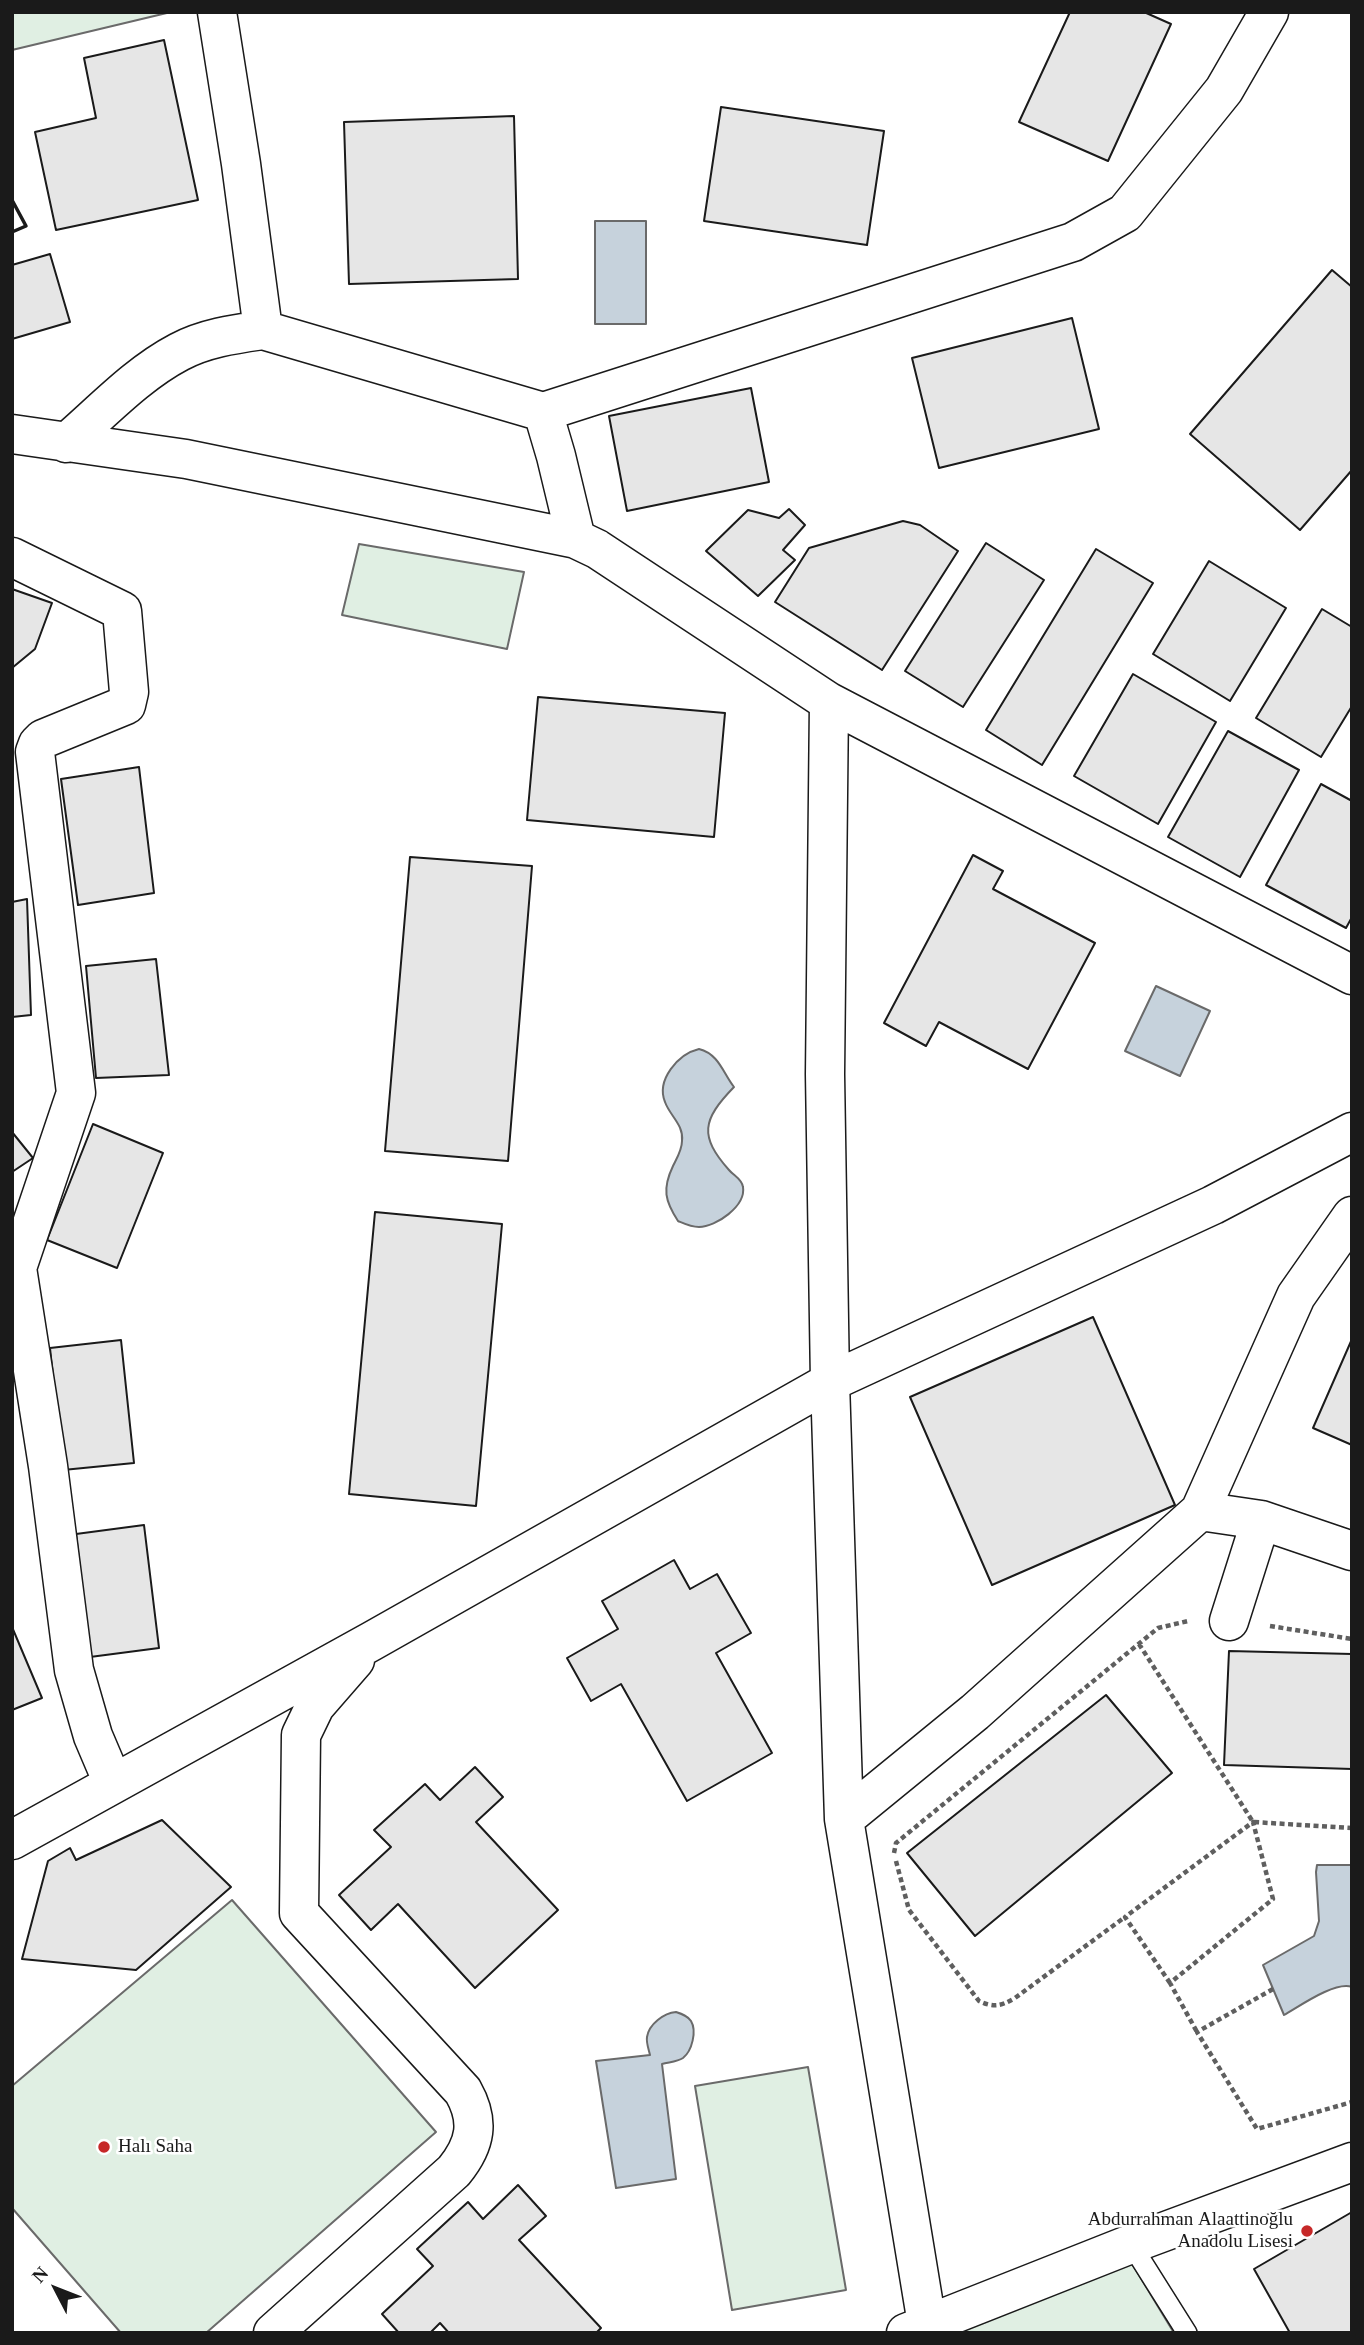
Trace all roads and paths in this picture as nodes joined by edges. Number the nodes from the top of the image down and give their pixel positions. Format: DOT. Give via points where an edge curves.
graph roads {
  1 [pos="217,12"];
  2 [pos="1269,12"];
  3 [pos="263,330"];
  4 [pos="542,412"];
  5 [pos="12,435"];
  6 [pos="66,443"];
  7 [pos="576,539"];
  8 [pos="12,557"];
  9 [pos="830,702"];
  10 [pos="1352,975"];
  11 [pos="1352,1132"];
  12 [pos="1352,1216"];
  13 [pos="15,1267"];
  14 [pos="830,1382"];
  15 [pos="1200,1511"];
  16 [pos="1261,1520"];
  17 [pos="1352,1551"];
  18 [pos="1229,1621"];
  19 [pos="1352,1639"];
  20 [pos="372,1641"];
  21 [pos="1139,1644"];
  22 [pos="113,1783"];
  23 [pos="844,1819"];
  24 [pos="1253,1822"];
  25 [pos="1352,1828"];
  26 [pos="12,1840"];
  27 [pos="1125,1917"];
  28 [pos="1170,1983"];
  29 [pos="1273,1989"];
  30 [pos="1197,2032"];
  31 [pos="1352,2102"];
  32 [pos="1352,2162"];
  33 [pos="1131,2244"];
  34 [pos="917,2328"];
  35 [pos="273,2333"];
  36 [pos="1186,2333"];
  1 -- 3 [label="street"];
  2 -- 4 [label="street" via="1224,90 1125,213 1073,242"];
  3 -- 4 [label="street"];
  3 -- 6 [label="street" via="218,337 180,351 147,372"];
  4 -- 7 [label="street"];
  5 -- 6 [label="street"];
  6 -- 7 [label="street" via="186,459"];
  7 -- 9 [label="street"];
  8 -- 13 [label="street" via="122,611 129,692 126,705 43,739 35,751 76,1093"];
  9 -- 10 [label="street"];
  9 -- 14 [label="street" via="825,1074"];
  11 -- 14 [label="street" via="1213,1205"];
  12 -- 15 [label="street" via="1296,1296"];
  13 -- 22 [label="street" via="48,1466 74,1670 93,1737"];
  14 -- 20 [label="street"];
  14 -- 23 [label="street"];
  15 -- 16 [label="street"];
  15 -- 23 [label="street" via="975,1712"];
  16 -- 17 [label="street"];
  16 -- 18 [label="street"];
  18 -- 19 [label="path"];
  18 -- 21 [label="path" via="1182,1621 1158,1628"];
  20 -- 22 [label="street"];
  20 -- 35 [label="street" via="315,1706 301,1735 299,1913 463,2091 475,2124 468,2149 454,2171"];
  21 -- 24 [label="path"];
  21 -- 27 [label="path" via="896,1843 894,1850 909,1910 979,2001 991,2007 1015,1998"];
  22 -- 26 [label="street"];
  23 -- 34 [label="street"];
  24 -- 25 [label="path"];
  24 -- 27 [label="path"];
  24 -- 28 [label="path" via="1273,1899"];
  27 -- 28 [label="path"];
  28 -- 30 [label="path"];
  29 -- 30 [label="path"];
  30 -- 31 [label="path" via="1256,2129"];
  32 -- 33 [label="street"];
  33 -- 34 [label="street"];
  33 -- 36 [label="lane"];
}
